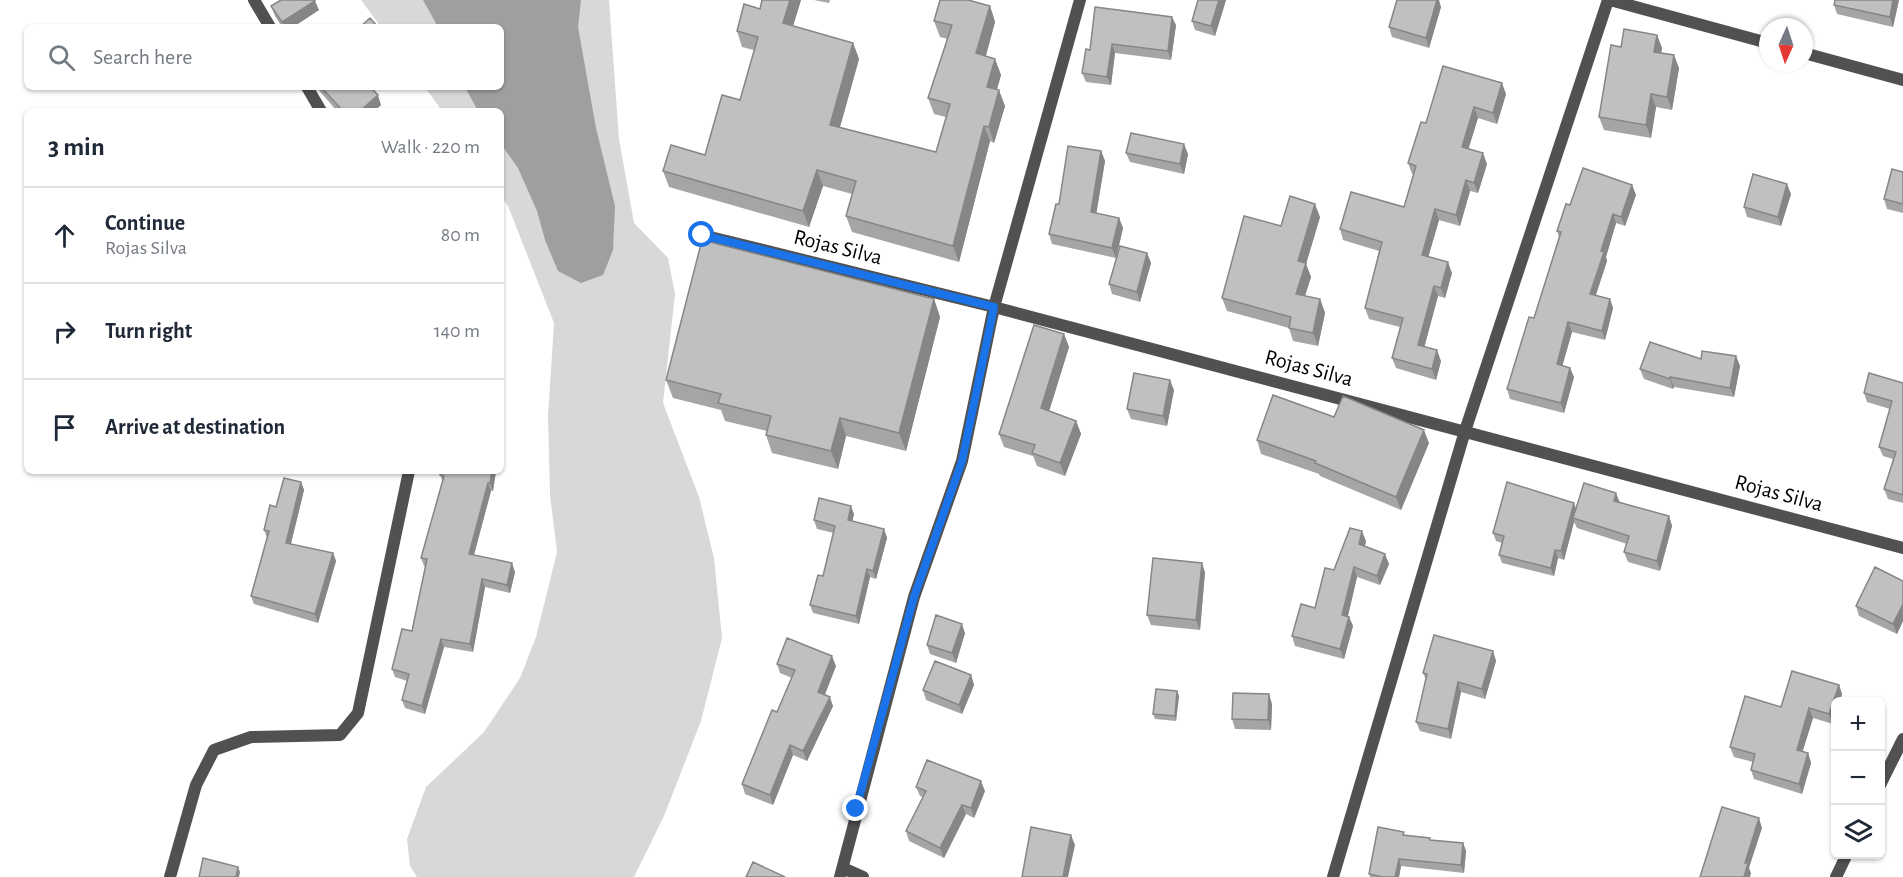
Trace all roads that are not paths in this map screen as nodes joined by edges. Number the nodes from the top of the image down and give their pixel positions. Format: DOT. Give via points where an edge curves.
graph roads {
  1 [pos="254,0"];
  2 [pos="1080,0"];
  3 [pos="1609,0"];
  4 [pos="268,24"];
  5 [pos="1759,41"];
  6 [pos="1813,55"];
  7 [pos="1903,80"];
  8 [pos="308,90"];
  9 [pos="319,108"];
  10 [pos="702,235"];
  11 [pos="994,307"];
  12 [pos="1465,431"];
  13 [pos="408,474"];
  14 [pos="1903,548"];
  15 [pos="1903,739"];
  16 [pos="1885,777"];
  17 [pos="1845,859"];
  18 [pos="841,873"];
  19 [pos="170,877"];
  20 [pos="864,877"];
  21 [pos="1333,877"];
  22 [pos="1836,877"];
  1 -- 4 [label="street"];
  2 -- 11 [label="street"];
  3 -- 5 [label="street"];
  3 -- 12 [label="street"];
  6 -- 7 [label="street"];
  8 -- 9 [label="street"];
  10 -- 11 [label="street, Rojas Silva"];
  11 -- 12 [label="street, Rojas Silva"];
  11 -- 18 [label="street" via="962,461 914,597"];
  12 -- 14 [label="street, Rojas Silva"];
  12 -- 21 [label="street"];
  13 -- 19 [label="street" via="358,713 340,735 251,736 214,750 196,785"];
  15 -- 16 [label="street"];
  17 -- 22 [label="street"];
  18 -- 20 [label="street"];
}
